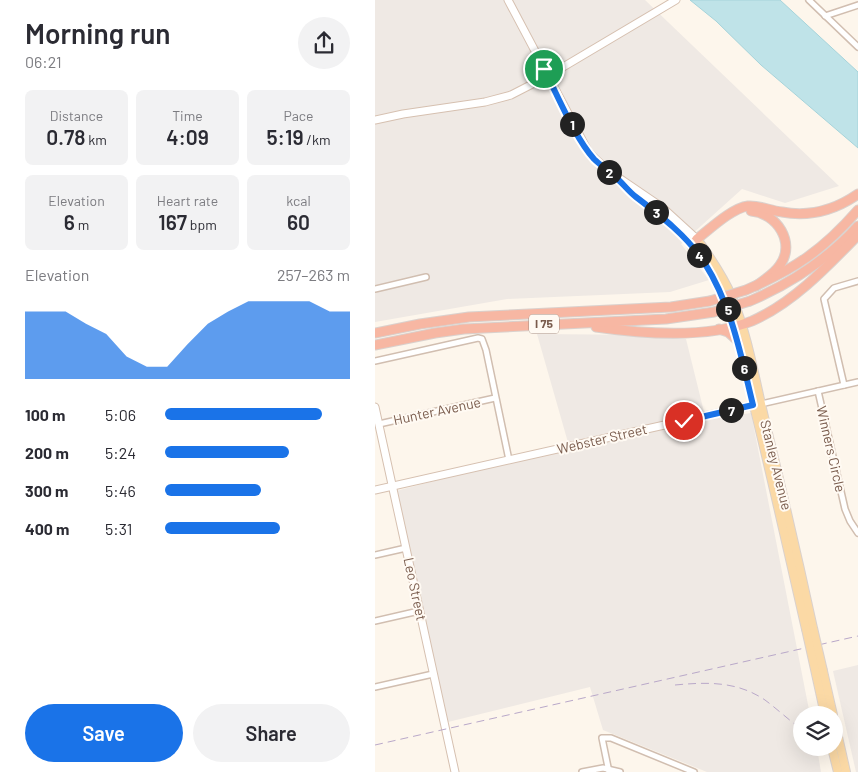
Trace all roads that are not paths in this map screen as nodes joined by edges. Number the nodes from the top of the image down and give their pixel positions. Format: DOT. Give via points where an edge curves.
graph roads {
  1 [pos="508,0"];
  2 [pos="676,0"];
  3 [pos="809,0"];
  4 [pos="858,5"];
  5 [pos="825,16"];
  6 [pos="858,47"];
  7 [pos="548,76"];
  8 [pos="375,120"];
  9 [pos="858,194"];
  10 [pos="858,210"];
  11 [pos="858,226"];
  12 [pos="858,235"];
  13 [pos="696,242"];
  14 [pos="426,277"];
  15 [pos="858,281"];
  16 [pos="756,286"];
  17 [pos="375,289"];
  18 [pos="576,323"];
  19 [pos="737,325"];
  20 [pos="719,329"];
  21 [pos="375,333"];
  22 [pos="737,341"];
  23 [pos="375,344"];
  24 [pos="375,361"];
  25 [pos="858,382"];
  26 [pos="844,385"];
  27 [pos="818,391"];
  28 [pos="495,398"];
  29 [pos="757,404"];
  30 [pos="375,407"];
  31 [pos="379,424"];
  32 [pos="509,460"];
  33 [pos="392,486"];
  34 [pos="375,490"];
  35 [pos="858,533"];
  36 [pos="406,548"];
  37 [pos="375,555"];
  38 [pos="419,611"];
  39 [pos="375,621"];
  40 [pos="819,673"];
  41 [pos="433,674"];
  42 [pos="375,687"];
  43 [pos="824,706"];
  44 [pos="830,706"];
  45 [pos="834,756"];
  46 [pos="842,756"];
  47 [pos="609,770"];
  48 [pos="455,772"];
  49 [pos="582,772"];
  50 [pos="620,772"];
  51 [pos="694,772"];
  52 [pos="838,772"];
  53 [pos="846,772"];
  1 -- 7 [label="street, Stanley Avenue"];
  2 -- 7 [label="street"];
  3 -- 5 [label="street"];
  4 -- 5 [label="street"];
  5 -- 6 [label="street"];
  7 -- 8 [label="street" via="498,99"];
  7 -- 13 [label="street, Stanley Avenue" via="584,146 595,159 635,196"];
  9 -- 13 [label="highway" via="839,205 812,213 797,214 747,206 737,209"];
  10 -- 16 [label="highway, I 75" via="814,253"];
  11 -- 18 [label="highway, I 75, bridge" via="804,274 751,301 714,312 666,319"];
  12 -- 19 [label="highway" via="796,294 752,321"];
  13 -- 16 [label="highway" via="744,212 759,212 775,221 785,237 785,255 774,272"];
  13 -- 19 [label="main road, Stanley Avenue" via="725,283 732,298"];
  14 -- 17 [label="street"];
  15 -- 26 [label="street" via="834,288 824,299"];
  16 -- 21 [label="highway, I 75, bridge" via="710,301 661,308 469,317"];
  18 -- 20 [label="highway" via="682,334"];
  18 -- 23 [label="highway, I 75" via="465,329"];
  19 -- 20 [label="highway"];
  19 -- 22 [label="main road, Stanley Avenue"];
  19 -- 29 [label="main road, Stanley Avenue"];
  20 -- 22 [label="highway"];
  22 -- 29 [label="main road, Stanley Avenue"];
  24 -- 28 [label="street" via="482,339"];
  25 -- 26 [label="street, Webster Street"];
  26 -- 27 [label="street, Webster Street"];
  27 -- 29 [label="street, Webster Street"];
  27 -- 35 [label="street, Winners Circle" via="845,509"];
  28 -- 31 [label="street, Hunter Avenue"];
  28 -- 32 [label="street"];
  29 -- 32 [label="street, Webster Street"];
  29 -- 40 [label="main road, Stanley Avenue, bridge"];
  30 -- 31 [label="street, Leo Street"];
  31 -- 33 [label="street, Leo Street"];
  32 -- 33 [label="street, Webster Street"];
  33 -- 34 [label="street, Webster Street"];
  33 -- 36 [label="street, Leo Street"];
  36 -- 37 [label="street"];
  36 -- 38 [label="street, Leo Street"];
  38 -- 39 [label="street"];
  38 -- 41 [label="street, Leo Street"];
  40 -- 43 [label="main road, Stanley Avenue"];
  40 -- 44 [label="main road, Stanley Avenue"];
  41 -- 42 [label="street"];
  41 -- 48 [label="street, Leo Street"];
  45 -- 52 [label="main road"];
  46 -- 53 [label="main road, Stanley Avenue"];
  47 -- 49 [label="street"];
  47 -- 50 [label="street"];
  47 -- 51 [label="street" via="602,738 611,738"];
}
